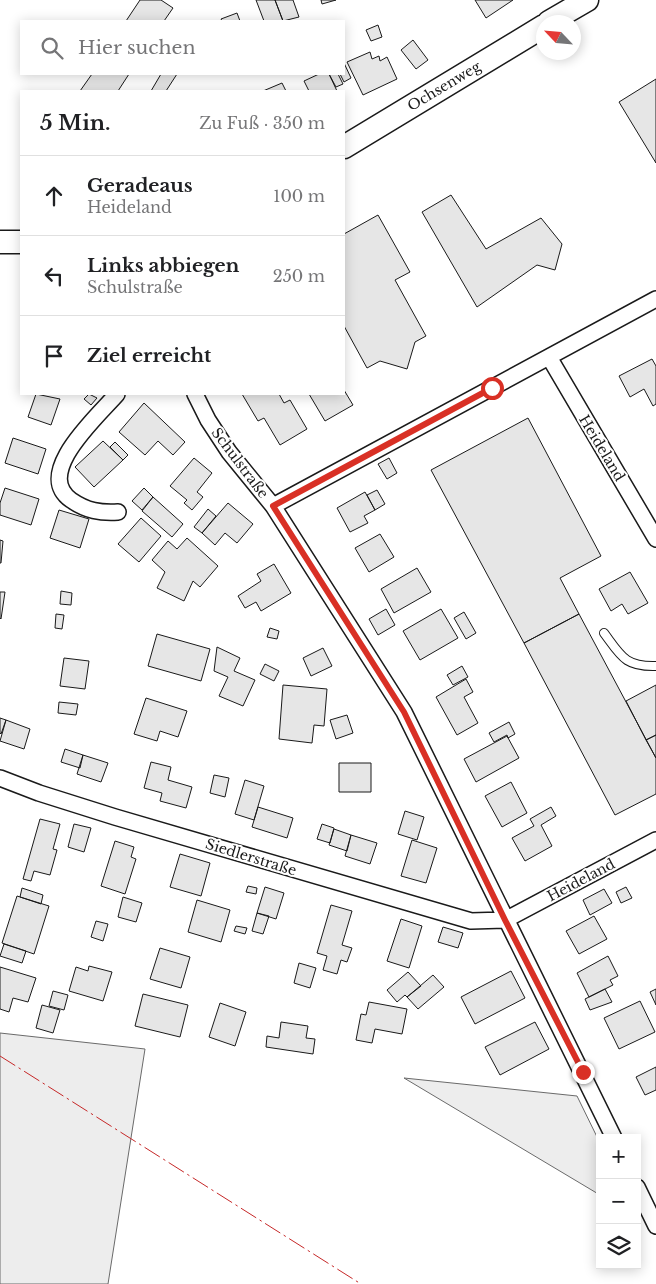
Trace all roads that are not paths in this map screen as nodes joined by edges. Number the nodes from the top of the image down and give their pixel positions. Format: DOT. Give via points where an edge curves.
graph roads {
  1 [pos="587,0"];
  2 [pos="561,15"];
  3 [pos="536,31"];
  4 [pos="345,145"];
  5 [pos="0,242"];
  6 [pos="20,242"];
  7 [pos="656,299"];
  8 [pos="549,357"];
  9 [pos="116,395"];
  10 [pos="196,395"];
  11 [pos="273,506"];
  12 [pos="118,512"];
  13 [pos="656,539"];
  14 [pos="604,632"];
  15 [pos="656,666"];
  16 [pos="0,778"];
  17 [pos="656,840"];
  18 [pos="505,920"];
  19 [pos="612,1134"];
  20 [pos="641,1194"];
  21 [pos="656,1226"];
  1 -- 2 [label="main road"];
  3 -- 4 [label="main road, Ochsenweg"];
  5 -- 6 [label="main road"];
  7 -- 8 [label="street"];
  8 -- 11 [label="street"];
  8 -- 13 [label="street, Heideland"];
  9 -- 12 [label="street" via="73,444 59,474 60,486 67,498 100,514"];
  10 -- 11 [label="street, Schulstraße" via="229,452"];
  11 -- 18 [label="street, Schulstraße" via="404,712"];
  14 -- 15 [label="lane" via="625,661 642,667"];
  16 -- 18 [label="street, Siedlerstraße" via="115,817 471,921"];
  17 -- 18 [label="street, Heideland"];
  18 -- 19 [label="street, Schulstraße"];
  20 -- 21 [label="street"];
}
